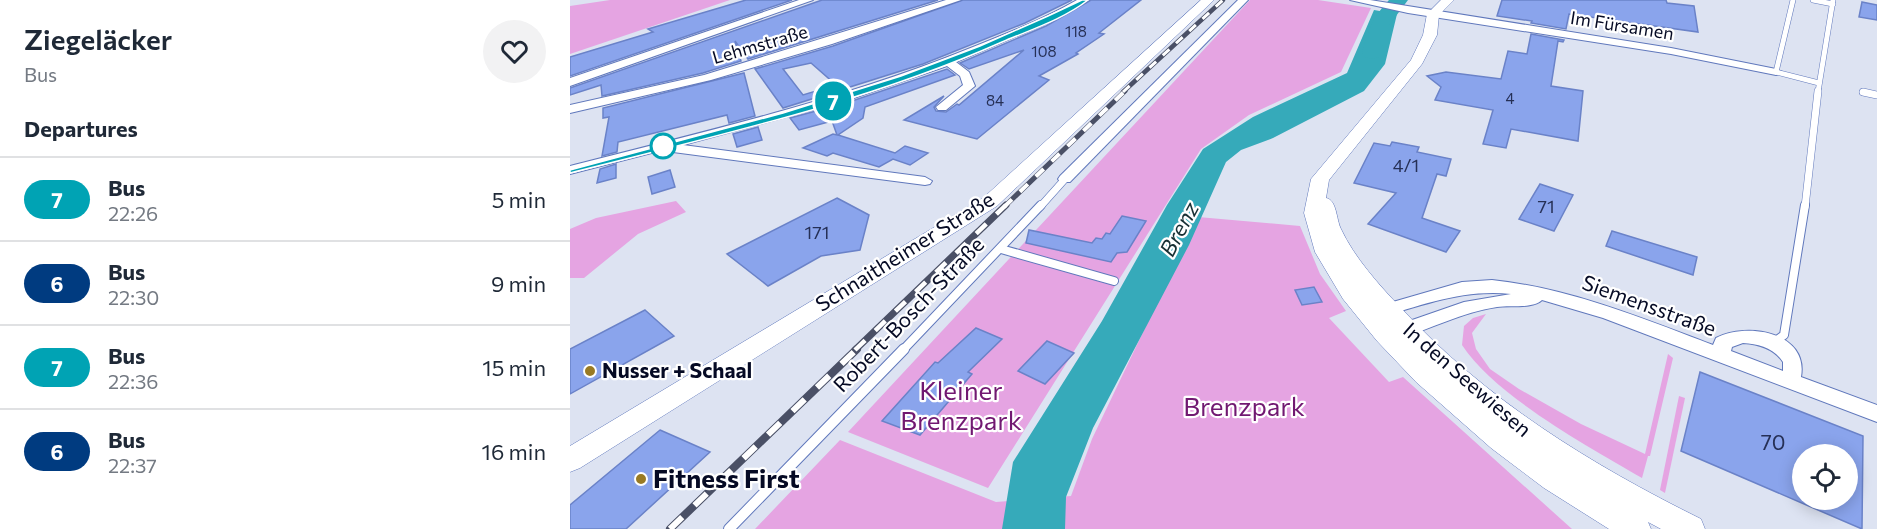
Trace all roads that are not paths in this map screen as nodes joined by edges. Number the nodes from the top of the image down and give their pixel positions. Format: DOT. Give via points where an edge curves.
graph roads {
  1 [pos="808,0"];
  2 [pos="956,0"];
  3 [pos="1084,0"];
  4 [pos="1208,0"];
  5 [pos="1243,0"];
  6 [pos="1355,0"];
  7 [pos="1448,0"];
  8 [pos="1793,0"];
  9 [pos="1813,0"];
  10 [pos="1833,2"];
  11 [pos="1433,14"];
  12 [pos="948,62"];
  13 [pos="1776,72"];
  14 [pos="570,82"];
  15 [pos="1819,83"];
  16 [pos="1863,92"];
  17 [pos="1877,95"];
  18 [pos="942,107"];
  19 [pos="570,109"];
  20 [pos="663,147"];
  21 [pos="570,170"];
  22 [pos="1065,179"];
  23 [pos="925,181"];
  24 [pos="1001,249"];
  25 [pos="1114,281"];
  26 [pos="1563,299"];
  27 [pos="1378,312"];
  28 [pos="1396,333"];
  29 [pos="1773,343"];
  30 [pos="1721,355"];
  31 [pos="1791,381"];
  32 [pos="1877,414"];
  33 [pos="570,460"];
  34 [pos="729,529"];
  35 [pos="1636,529"];
  36 [pos="1690,529"];
  1 -- 14 [label="street"];
  2 -- 19 [label="street, Lehmstraße" via="707,78"];
  3 -- 12 [label="street"];
  4 -- 33 [label="street, Schnaitheimer Straße" via="990,202"];
  5 -- 22 [label="street, Robert-Bosch-Straße"];
  6 -- 11 [label="street, Im Fürsamen"];
  7 -- 11 [label="street"];
  8 -- 13 [label="lane"];
  9 -- 10 [label="lane"];
  10 -- 15 [label="lane"];
  11 -- 13 [label="street, Im Fürsamen" via="1670,50"];
  11 -- 27 [label="street, In den Seewiesen" via="1430,35 1417,61 1328,166 1313,197 1314,225 1330,262"];
  12 -- 18 [label="street" via="965,74 969,86"];
  12 -- 20 [label="street" via="786,115"];
  13 -- 15 [label="lane"];
  15 -- 29 [label="lane" via="1808,185 1784,335"];
  16 -- 17 [label="lane"];
  20 -- 21 [label="street"];
  20 -- 23 [label="street"];
  22 -- 24 [label="lane, Robert-Bosch-Straße"];
  24 -- 25 [label="lane"];
  24 -- 34 [label="lane, Robert-Bosch-Straße"];
  26 -- 27 [label="street, Siemensstraße" via="1522,289 1477,286"];
  26 -- 28 [label="street, Siemensstraße" via="1491,300"];
  26 -- 30 [label="street, Siemensstraße"];
  27 -- 28 [label="street, In den Seewiesen"];
  28 -- 35 [label="street, In den Seewiesen" via="1495,435 1567,487"];
  28 -- 36 [label="street, In den Seewiesen" via="1530,436 1603,484"];
  29 -- 30 [label="street, Siemensstraße" via="1735,337 1723,343"];
  29 -- 31 [label="street" via="1787,352 1794,364"];
  30 -- 31 [label="street, Siemensstraße"];
  31 -- 32 [label="street, Siemensstraße"];
}
